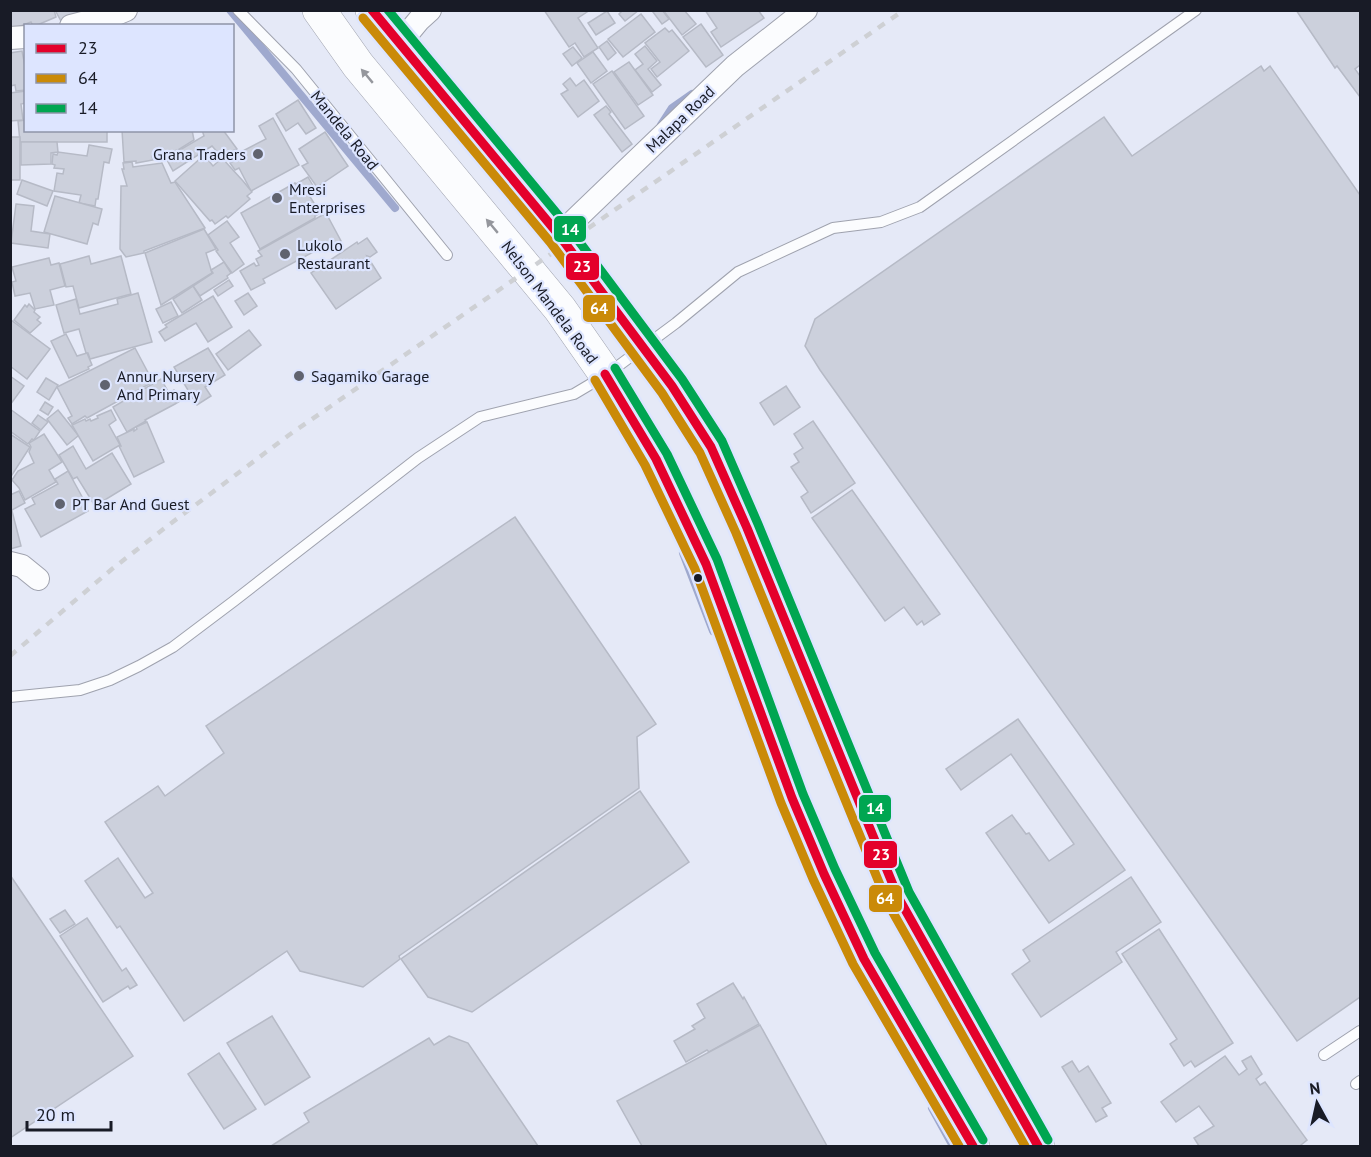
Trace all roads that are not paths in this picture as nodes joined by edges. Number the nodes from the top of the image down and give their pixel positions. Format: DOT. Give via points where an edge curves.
graph roads {
  1 [pos="126,10"];
  2 [pos="238,10"];
  3 [pos="319,10"];
  4 [pos="372,10"];
  5 [pos="806,10"];
  6 [pos="1196,10"];
  7 [pos="415,21"];
  8 [pos="79,24"];
  9 [pos="559,235"];
  10 [pos="447,255"];
  11 [pos="643,347"];
  12 [pos="606,375"];
  13 [pos="10,563"];
  14 [pos="38,579"];
  15 [pos="10,697"];
  16 [pos="1360,1031"];
  17 [pos="1324,1056"];
  18 [pos="973,1146"];
  19 [pos="1038,1146"];
  1 -- 8 [label="street"];
  2 -- 10 [label="lane, Mandela Road" via="296,69"];
  12 -- 3 [label="main road, Nelson Mandela Road, one-way" via="560,309 358,65"];
  4 -- 7 [label="main road"];
  5 -- 9 [label="street, Malapa Road" via="735,66"];
  6 -- 11 [label="lane" via="920,207 881,222 833,228 738,272"];
  7 -- 9 [label="main road"];
  9 -- 11 [label="main road"];
  11 -- 12 [label="lane"];
  11 -- 19 [label="main road" via="711,447 897,897"];
  12 -- 15 [label="lane" via="574,394 480,417 418,458 173,647 139,666 80,690"];
  12 -- 18 [label="main road, Nelson Mandela Road" via="656,459 706,564 792,798 864,959"];
  13 -- 14 [label="street" via="22,566"];
  16 -- 17 [label="lane"];
}
